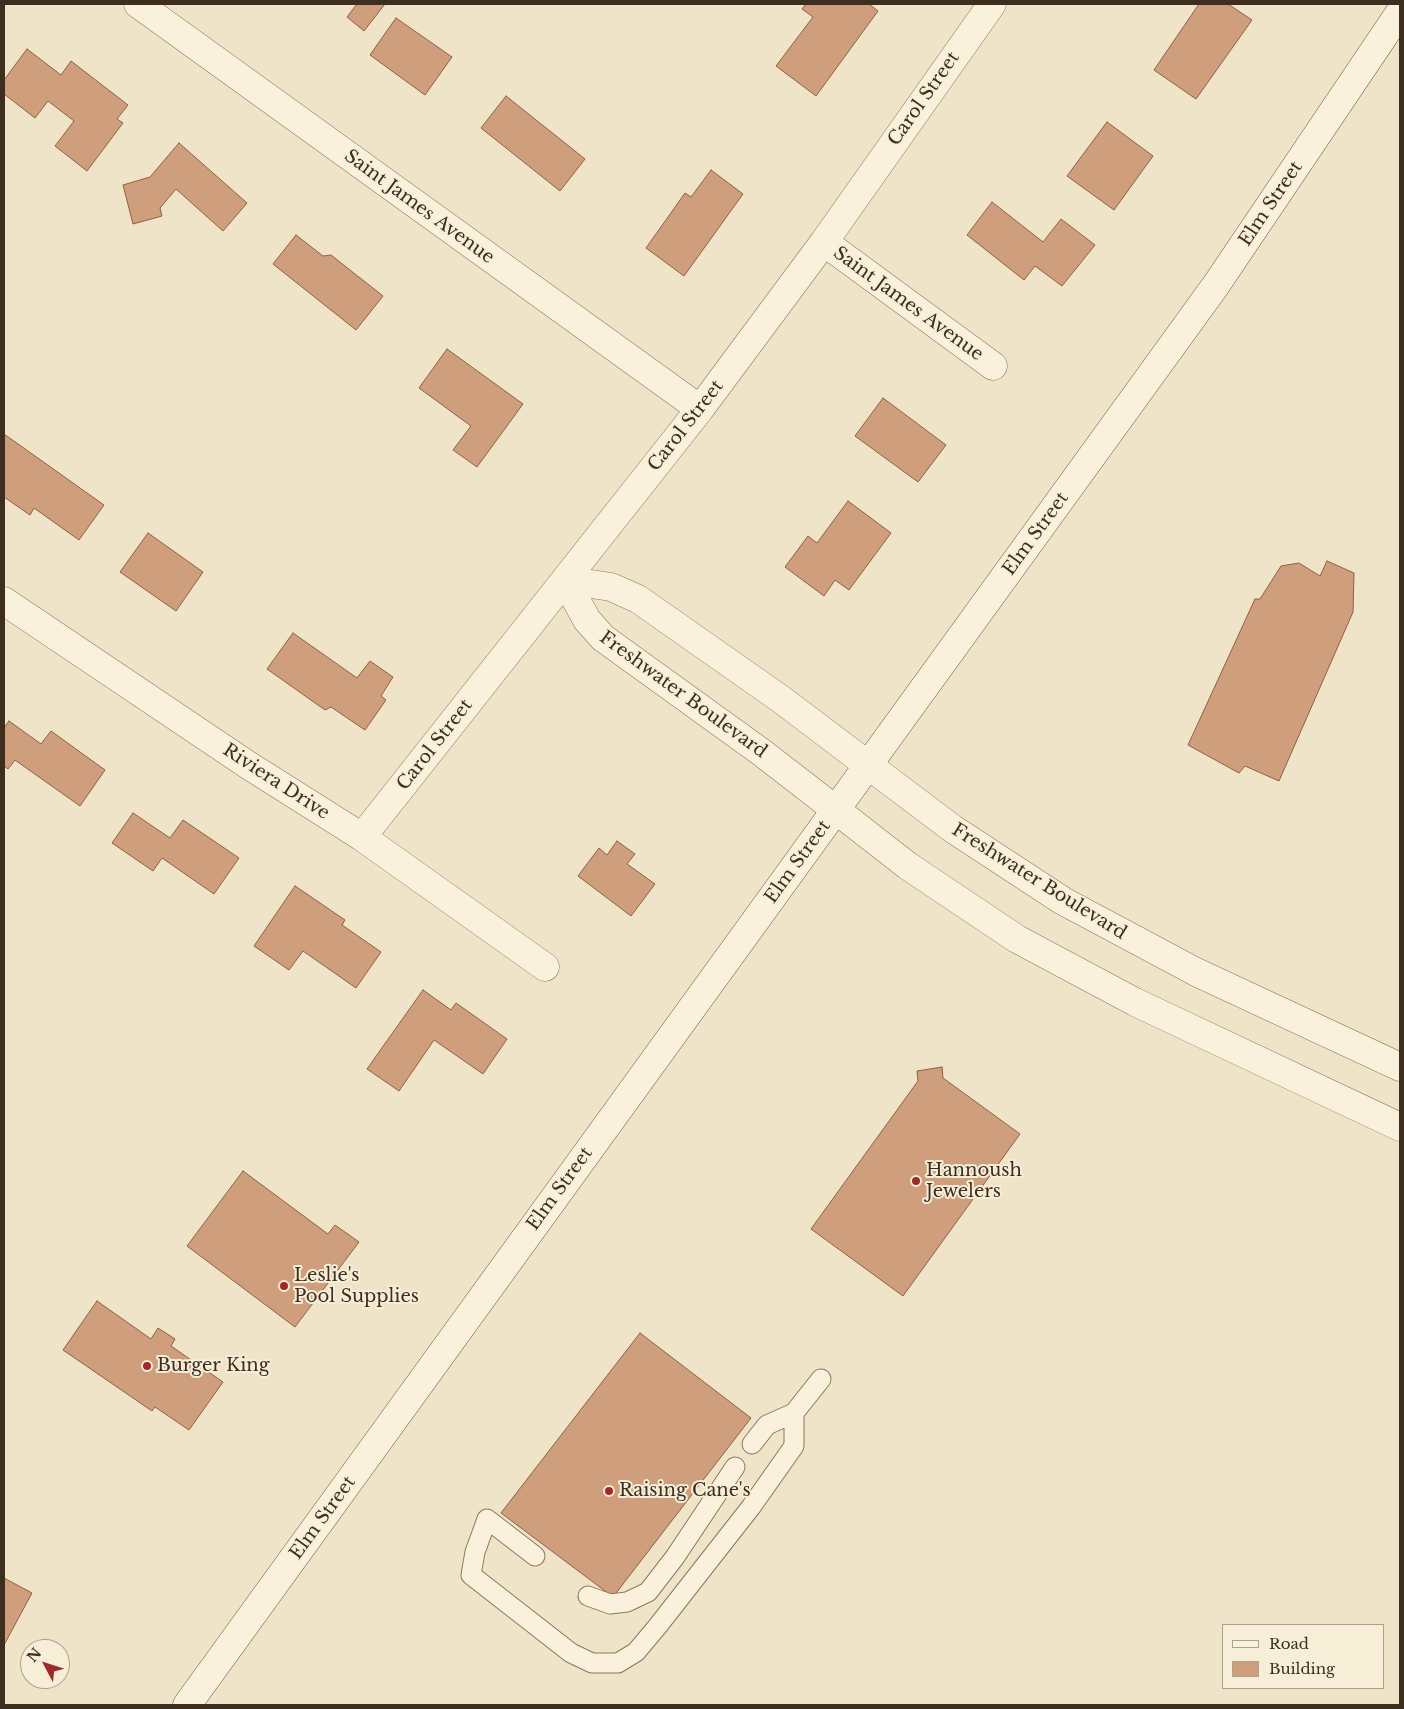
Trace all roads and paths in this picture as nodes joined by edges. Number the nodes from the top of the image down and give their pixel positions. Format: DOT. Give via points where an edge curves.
graph roads {
  1 [pos="138,4"];
  2 [pos="992,4"];
  3 [pos="1400,12"];
  4 [pos="824,242"];
  5 [pos="994,366"];
  6 [pos="700,410"];
  7 [pos="566,580"];
  8 [pos="4,601"];
  9 [pos="868,765"];
  10 [pos="836,810"];
  11 [pos="362,837"];
  12 [pos="545,967"];
  13 [pos="1400,1067"];
  14 [pos="1400,1127"];
  15 [pos="821,1379"];
  16 [pos="794,1413"];
  17 [pos="752,1444"];
  18 [pos="735,1467"];
  19 [pos="535,1556"];
  20 [pos="588,1596"];
  21 [pos="187,1705"];
  1 -- 6 [label="street, Saint James Avenue"];
  2 -- 4 [label="street, Carol Street"];
  3 -- 9 [label="street, Elm Street" via="1216,285"];
  4 -- 5 [label="street, Saint James Avenue"];
  4 -- 6 [label="street, Carol Street"];
  6 -- 7 [label="street, Carol Street"];
  7 -- 9 [label="street, Freshwater Boulevard" via="610,587 638,599"];
  7 -- 10 [label="street, Freshwater Boulevard" via="587,620 603,638"];
  7 -- 11 [label="street, Carol Street"];
  8 -- 11 [label="street, Riviera Drive" via="248,765"];
  9 -- 10 [label="street, Elm Street"];
  9 -- 13 [label="street, Freshwater Boulevard" via="975,845 1063,902 1196,972"];
  10 -- 14 [label="street, Freshwater Boulevard" via="956,900 1017,939 1135,1002"];
  10 -- 21 [label="street, Elm Street"];
  11 -- 12 [label="street, Riviera Drive"];
  15 -- 16 [label="lane"];
  16 -- 17 [label="lane" via="766,1425"];
  16 -- 19 [label="lane" via="794,1446 658,1627 636,1652 618,1664 592,1663 572,1653 471,1575 487,1519"];
  18 -- 20 [label="lane" via="648,1592 627,1602 610,1604"];
}
